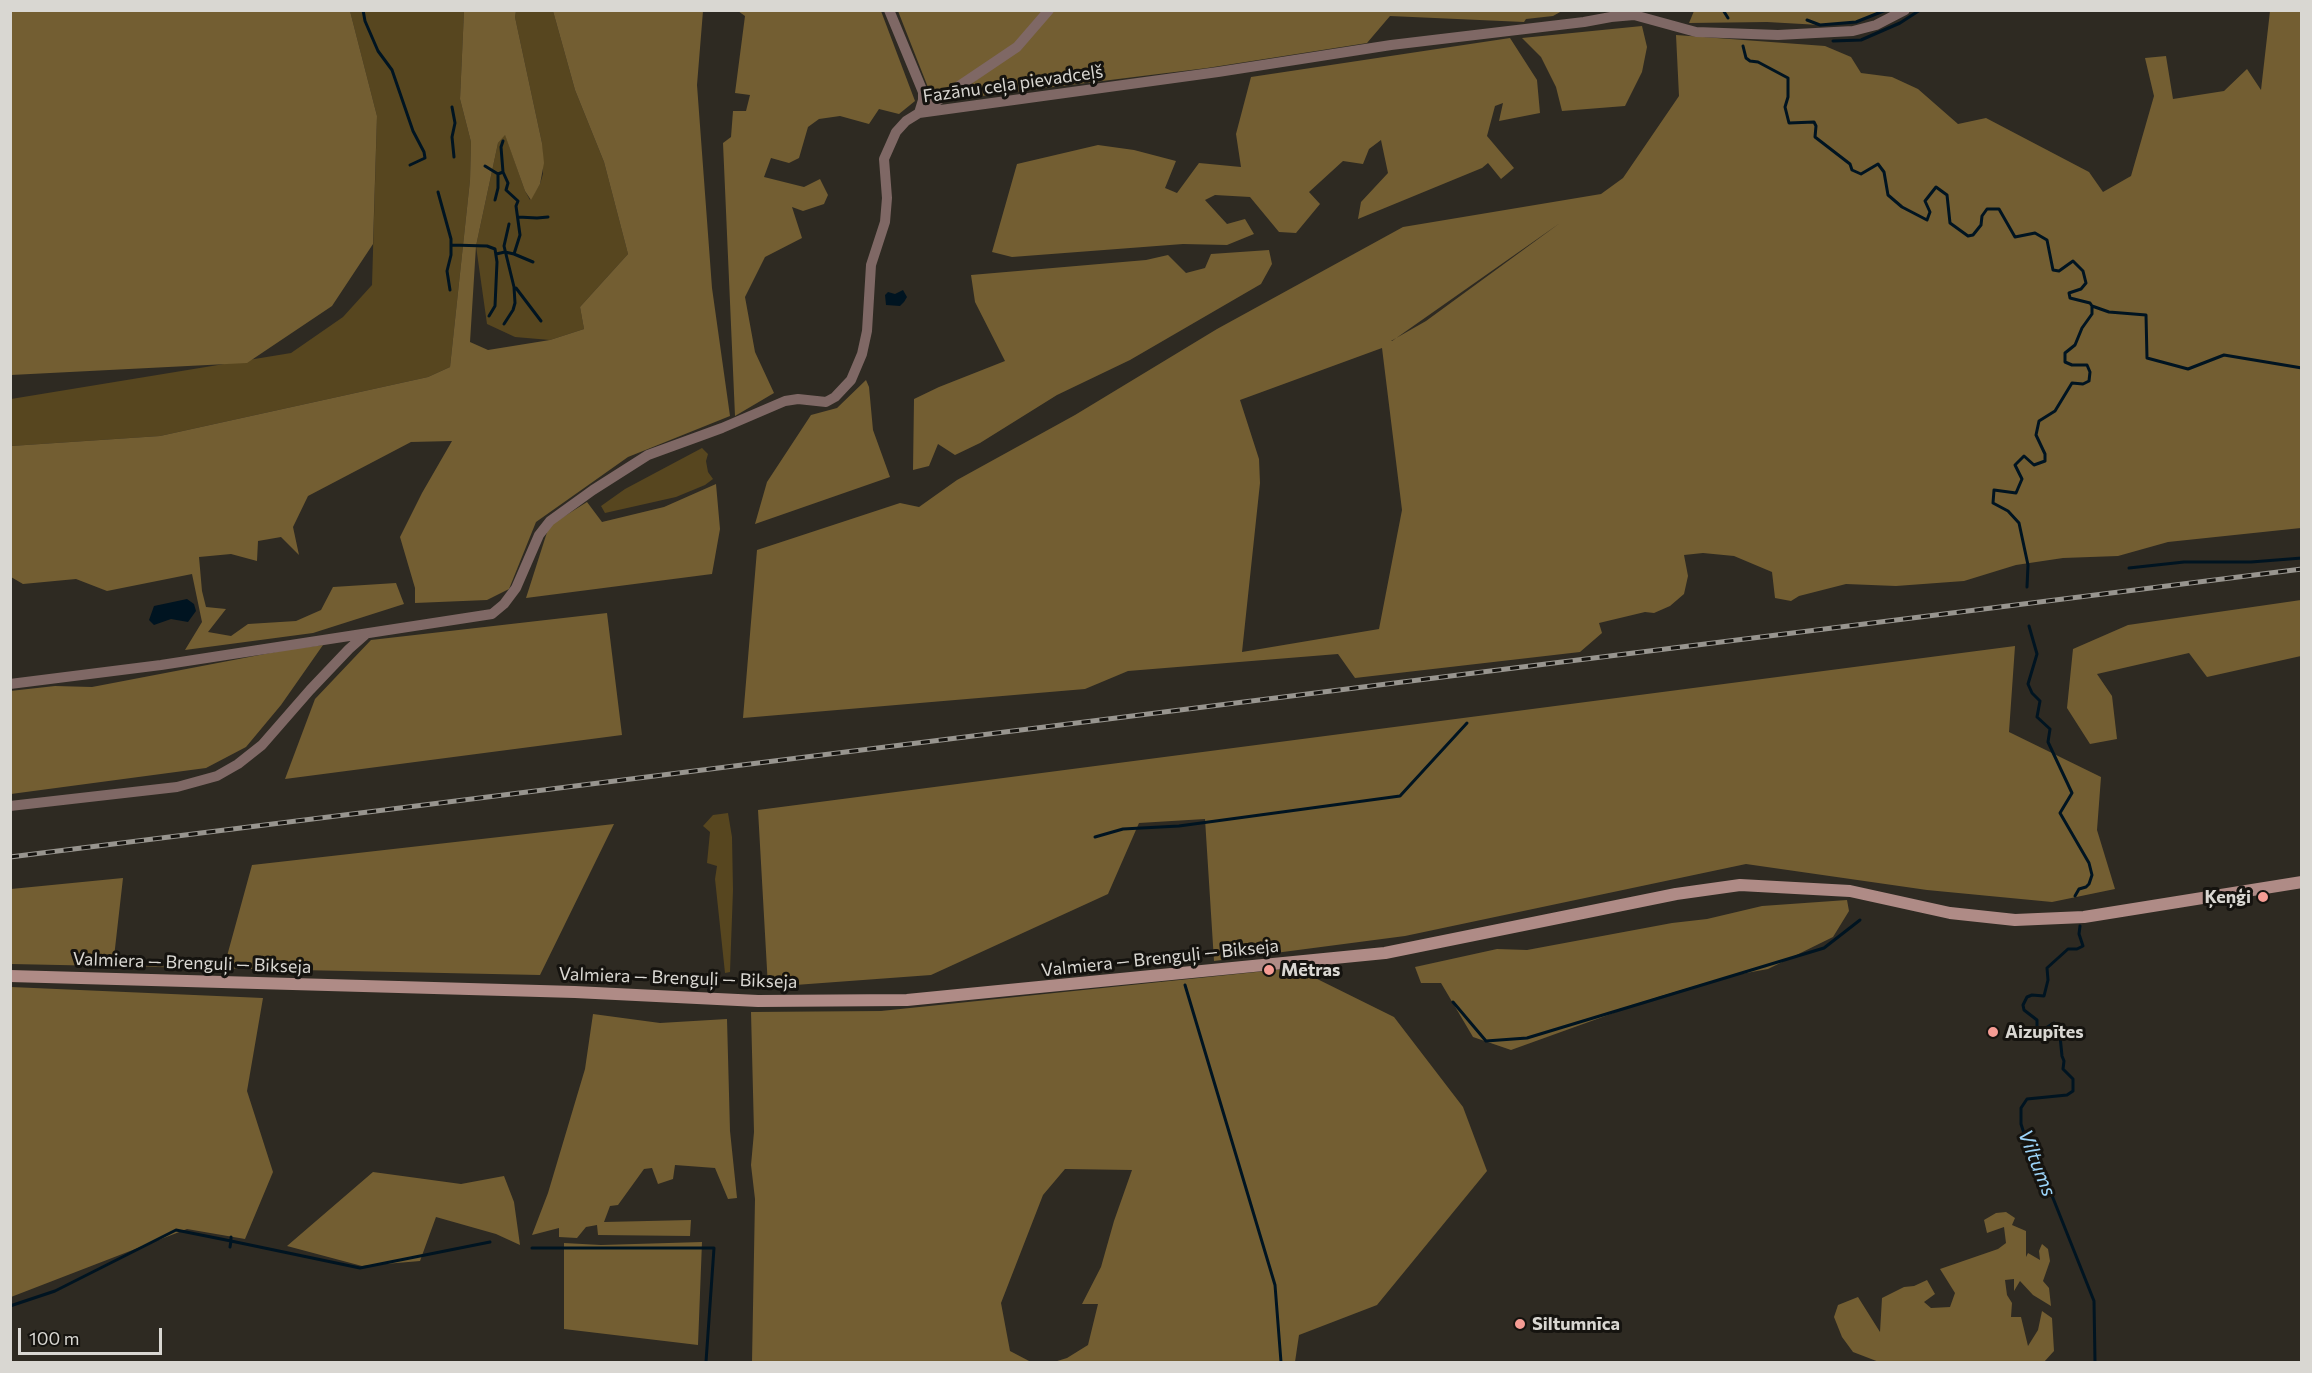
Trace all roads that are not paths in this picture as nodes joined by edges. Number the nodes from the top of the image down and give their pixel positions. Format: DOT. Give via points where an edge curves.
graph roads {
  1 [pos="889,10"];
  2 [pos="1049,10"];
  3 [pos="1597,10"];
  4 [pos="1905,10"];
  5 [pos="1584,22"];
  6 [pos="919,113"];
  7 [pos="366,634"];
  8 [pos="10,684"];
  9 [pos="10,806"];
  10 [pos="2301,882"];
  11 [pos="10,976"];
  1 -- 6 [label="street" via="923,92"];
  2 -- 6 [label="street" via="1017,47"];
  3 -- 5 [label="street"];
  4 -- 5 [label="street, Fazānu ceļa pievadceļš" via="1876,25 1820,34 1696,32 1634,15"];
  5 -- 6 [label="street, Fazānu ceļa pievadceļš" via="1413,42"];
  6 -- 7 [label="street, Fazānu ceļa pievadceļš" via="896,132 884,159 885,222 871,265 867,331 851,380 835,397 826,402 785,401 648,455 601,484 550,521 539,535 516,588 492,614"];
  7 -- 8 [label="street, Fazānu ceļa pievadceļš"];
  7 -- 9 [label="street" via="262,745 217,776 177,787"];
  10 -- 11 [label="main road, Valmiera — Brenguļi — Bikseja" via="2084,917 2015,920 1950,913 1850,891 1740,885 1676,894 1385,953 907,1000 758,1001"];
}
